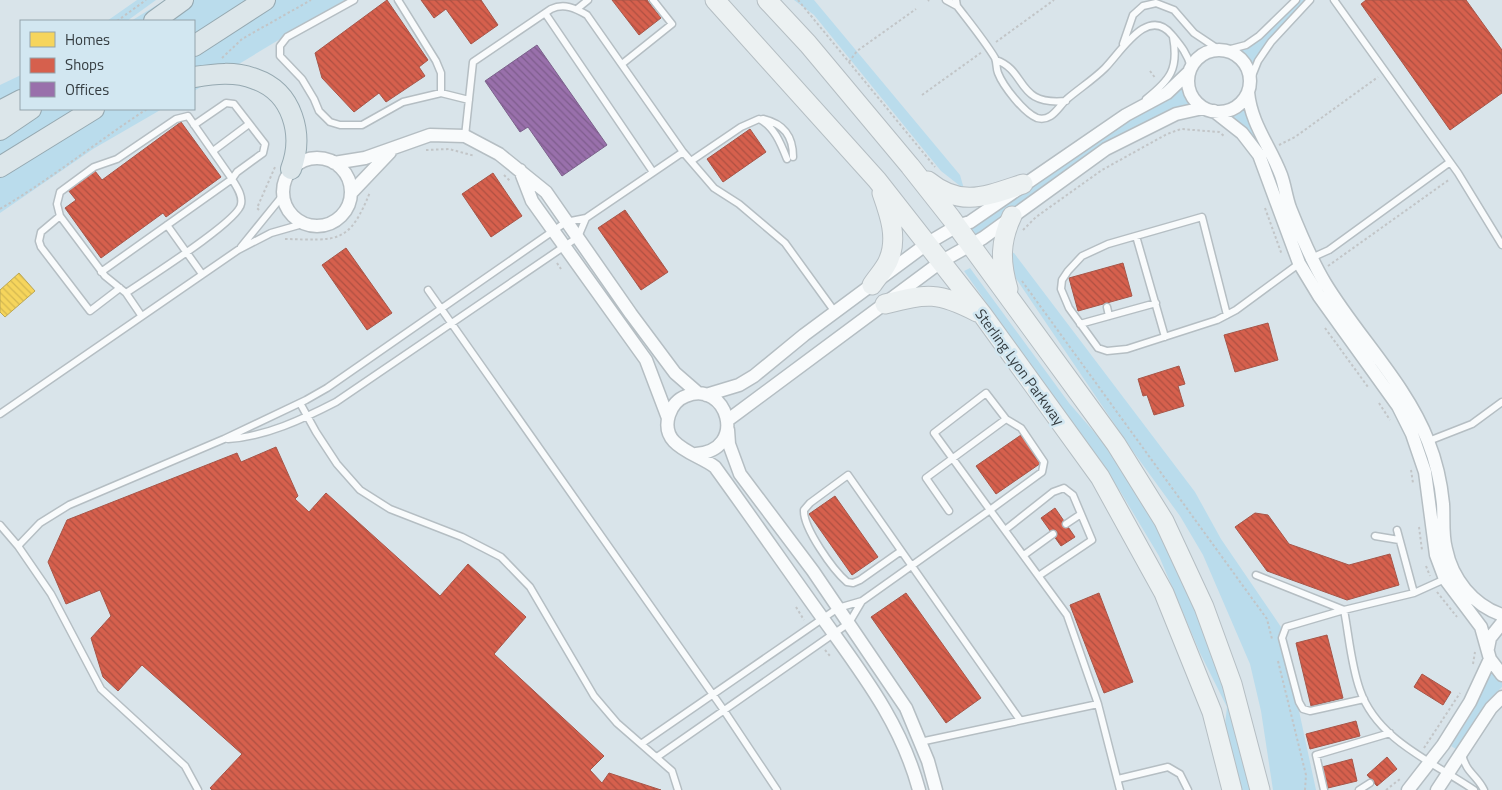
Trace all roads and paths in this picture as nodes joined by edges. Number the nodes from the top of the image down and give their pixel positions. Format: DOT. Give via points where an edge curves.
graph roads {
  1 [pos="146,0"];
  2 [pos="183,0"];
  3 [pos="266,0"];
  4 [pos="311,0"];
  5 [pos="354,0"];
  6 [pos="398,0"];
  7 [pos="588,0"];
  8 [pos="653,0"];
  9 [pos="714,0"];
  10 [pos="768,0"];
  11 [pos="798,0"];
  12 [pos="946,0"];
  13 [pos="1296,0"];
  14 [pos="1310,0"];
  15 [pos="1334,0"];
  16 [pos="957,3"];
  17 [pos="577,9"];
  18 [pos="916,10"];
  19 [pos="545,13"];
  20 [pos="118,20"];
  21 [pos="155,20"];
  22 [pos="1173,37"];
  23 [pos="195,45"];
  24 [pos="1123,45"];
  25 [pos="1222,50"];
  26 [pos="996,60"];
  27 [pos="849,62"];
  28 [pos="622,64"];
  29 [pos="1190,70"];
  30 [pos="1385,71"];
  31 [pos="219,73"];
  32 [pos="195,77"];
  33 [pos="1249,86"];
  34 [pos="441,93"];
  35 [pos="469,100"];
  36 [pos="1066,100"];
  37 [pos="20,101"];
  38 [pos="30,110"];
  39 [pos="92,110"];
  40 [pos="146,110"];
  41 [pos="1208,110"];
  42 [pos="0,111"];
  43 [pos="1126,115"];
  44 [pos="759,119"];
  45 [pos="249,124"];
  46 [pos="194,125"];
  47 [pos="0,130"];
  48 [pos="465,136"];
  49 [pos="1230,140"];
  50 [pos="1276,146"];
  51 [pos="392,150"];
  52 [pos="213,151"];
  53 [pos="423,151"];
  54 [pos="683,152"];
  55 [pos="482,158"];
  56 [pos="691,161"];
  57 [pos="1450,162"];
  58 [pos="334,163"];
  59 [pos="910,166"];
  60 [pos="0,167"];
  61 [pos="519,168"];
  62 [pos="291,169"];
  63 [pos="499,170"];
  64 [pos="653,172"];
  65 [pos="939,172"];
  66 [pos="1458,173"];
  67 [pos="232,179"];
  68 [pos="877,180"];
  69 [pos="373,184"];
  70 [pos="514,184"];
  71 [pos="1023,184"];
  72 [pos="352,192"];
  73 [pos="284,194"];
  74 [pos="1263,204"];
  75 [pos="0,209"];
  76 [pos="60,216"];
  77 [pos="1012,216"];
  78 [pos="586,218"];
  79 [pos="566,222"];
  80 [pos="306,223"];
  81 [pos="167,225"];
  82 [pos="957,226"];
  83 [pos="554,232"];
  84 [pos="1020,233"];
  85 [pos="1136,236"];
  86 [pos="578,237"];
  87 [pos="282,239"];
  88 [pos="928,243"];
  89 [pos="970,244"];
  90 [pos="1502,245"];
  91 [pos="564,246"];
  92 [pos="238,250"];
  93 [pos="186,252"];
  94 [pos="1312,258"];
  95 [pos="942,261"];
  96 [pos="1294,267"];
  97 [pos="1319,271"];
  98 [pos="101,272"];
  99 [pos="202,274"];
  100 [pos="872,285"];
  101 [pos="120,288"];
  102 [pos="428,290"];
  103 [pos="126,293"];
  104 [pos="1012,302"];
  105 [pos="1156,303"];
  106 [pos="886,304"];
  107 [pos="1107,307"];
  108 [pos="441,309"];
  109 [pos="835,312"];
  110 [pos="982,314"];
  111 [pos="1227,314"];
  112 [pos="141,315"];
  113 [pos="1109,316"];
  114 [pos="451,323"];
  115 [pos="1080,324"];
  116 [pos="1323,324"];
  117 [pos="1165,336"];
  118 [pos="1369,388"];
  119 [pos="702,394"];
  120 [pos="1375,396"];
  121 [pos="1502,402"];
  122 [pos="300,403"];
  123 [pos="0,414"];
  124 [pos="307,416"];
  125 [pos="668,418"];
  126 [pos="1006,420"];
  127 [pos="1392,423"];
  128 [pos="728,424"];
  129 [pos="224,439"];
  130 [pos="1423,443"];
  131 [pos="696,454"];
  132 [pos="954,458"];
  133 [pos="1408,464"];
  134 [pos="1414,486"];
  135 [pos="990,510"];
  136 [pos="949,511"];
  137 [pos="1081,514"];
  138 [pos="1066,524"];
  139 [pos="0,526"];
  140 [pos="1419,526"];
  141 [pos="1005,530"];
  142 [pos="1397,530"];
  143 [pos="1053,534"];
  144 [pos="1375,536"];
  145 [pos="1399,540"];
  146 [pos="18,546"];
  147 [pos="901,551"];
  148 [pos="1024,555"];
  149 [pos="1424,557"];
  150 [pos="1426,564"];
  151 [pos="913,567"];
  152 [pos="1040,575"];
  153 [pos="1256,575"];
  154 [pos="1439,581"];
  155 [pos="1414,593"];
  156 [pos="862,602"];
  157 [pos="838,608"];
  158 [pos="1344,610"];
  159 [pos="1502,615"];
  160 [pos="1458,618"];
  161 [pos="824,619"];
  162 [pos="849,623"];
  163 [pos="1502,623"];
  164 [pos="834,634"];
  165 [pos="1475,651"];
  166 [pos="1489,654"];
  167 [pos="1472,669"];
  168 [pos="1502,675"];
  169 [pos="1462,690"];
  170 [pos="712,694"];
  171 [pos="1502,697"];
  172 [pos="1364,699"];
  173 [pos="1098,704"];
  174 [pos="723,709"];
  175 [pos="1020,720"];
  176 [pos="1390,733"];
  177 [pos="920,742"];
  178 [pos="641,744"];
  179 [pos="1222,751"];
  180 [pos="1462,753"];
  181 [pos="657,756"];
  182 [pos="1424,759"];
  183 [pos="1448,773"];
  184 [pos="1404,775"];
  185 [pos="1118,779"];
  186 [pos="1370,783"];
  187 [pos="1188,788"];
  188 [pos="198,790"];
  189 [pos="678,790"];
  190 [pos="777,790"];
  191 [pos="919,790"];
  192 [pos="936,790"];
  193 [pos="1120,790"];
  194 [pos="1224,790"];
  195 [pos="1232,790"];
  196 [pos="1260,790"];
  197 [pos="1324,790"];
  198 [pos="1359,790"];
  199 [pos="1386,790"];
  200 [pos="1408,790"];
  201 [pos="1438,790"];
  202 [pos="1474,790"];
  203 [pos="1484,790"];
  1 -- 20 [label="path"];
  2 -- 21 [label="main road"];
  3 -- 23 [label="main road"];
  4 -- 31 [label="path" via="242,39 225,53"];
  5 -- 34 [label="lane" via="288,37 280,46 280,56 302,80 319,111 335,124 362,125 403,102"];
  6 -- 34 [label="lane" via="436,61 441,73"];
  7 -- 17 [label="lane"];
  8 -- 28 [label="lane" via="672,24"];
  9 -- 68 [label="main road, Sterling Lyon Parkway"];
  10 -- 59 [label="main road"];
  11 -- 27 [label="path"];
  12 -- 16 [label="lane"];
  13 -- 25 [label="lane" via="1246,45"];
  14 -- 33 [label="lane" via="1271,42 1258,61"];
  15 -- 30 [label="lane"];
  16 -- 26 [label="lane"];
  17 -- 19 [label="lane" via="558,6"];
  17 -- 28 [label="lane" via="587,15"];
  18 -- 27 [label="path" via="857,51"];
  19 -- 35 [label="lane" via="474,62"];
  19 -- 64 [label="lane"];
  22 -- 24 [label="lane" via="1164,27 1151,26"];
  22 -- 29 [label="lane" via="1181,43"];
  22 -- 43 [label="lane" via="1175,62 1170,76"];
  24 -- 25 [label="lane" via="1133,15 1143,6 1156,2 1174,10 1194,33"];
  24 -- 36 [label="lane" via="1106,67"];
  25 -- 29 [label="street" via="1200,56"];
  25 -- 33 [label="street" via="1243,61 1248,70"];
  26 -- 36 [label="lane" via="1007,66 1034,97 1046,101"];
  26 -- 36 [label="lane" via="998,74 1029,114 1048,118"];
  27 -- 65 [label="path"];
  28 -- 54 [label="lane"];
  29 -- 41 [label="street" via="1190,91 1195,101"];
  29 -- 43 [label="street" via="1167,93"];
  30 -- 50 [label="path" via="1295,137"];
  30 -- 57 [label="lane"];
  31 -- 32 [label="main road"];
  31 -- 62 [label="main road" via="256,79 278,92 292,112 297,136 297,153"];
  33 -- 41 [label="street" via="1243,101 1234,108"];
  33 -- 94 [label="street" via="1249,106 1256,126 1281,176 1290,207"];
  34 -- 35 [label="lane"];
  35 -- 48 [label="lane"];
  37 -- 42 [label="main road"];
  38 -- 47 [label="main road"];
  39 -- 60 [label="main road"];
  40 -- 75 [label="path"];
  41 -- 77 [label="street" via="1176,114 1106,148"];
  41 -- 96 [label="street" via="1242,133 1259,155"];
  43 -- 71 [label="street"];
  44 -- 44 [label="lane" via="767,123 790,158 793,145 784,128"];
  44 -- 56 [label="lane" via="741,127"];
  45 -- 46 [label="lane" via="234,104 226,103"];
  45 -- 52 [label="lane"];
  45 -- 67 [label="lane" via="264,144 263,153"];
  46 -- 52 [label="lane"];
  46 -- 76 [label="lane" via="188,116 176,119 117,160 94,166 60,192 57,204"];
  48 -- 51 [label="street" via="430,135"];
  48 -- 61 [label="street"];
  49 -- 84 [label="path" via="1219,132 1181,129 1167,134 1102,170 1036,217"];
  51 -- 58 [label="street"];
  51 -- 72 [label="street"];
  52 -- 67 [label="lane"];
  53 -- 55 [label="path" via="449,149"];
  54 -- 56 [label="lane"];
  54 -- 64 [label="lane"];
  56 -- 109 [label="lane" via="714,188 740,204 785,243"];
  57 -- 66 [label="lane"];
  57 -- 94 [label="lane" via="1328,250"];
  58 -- 62 [label="street" via="313,158"];
  58 -- 72 [label="street" via="343,170"];
  59 -- 71 [label="main road" via="938,189 961,198 981,197"];
  59 -- 82 [label="main road"];
  61 -- 79 [label="street" via="546,192"];
  61 -- 83 [label="street" via="532,201"];
  62 -- 73 [label="street"];
  63 -- 70 [label="path"];
  64 -- 78 [label="lane"];
  66 -- 90 [label="lane"];
  66 -- 97 [label="path"];
  67 -- 81 [label="lane"];
  67 -- 93 [label="lane" via="241,204 235,216"];
  68 -- 88 [label="main road, Sterling Lyon Parkway"];
  68 -- 100 [label="main road" via="891,221 893,239 889,259"];
  69 -- 87 [label="path" via="362,214 345,232 323,240"];
  71 -- 82 [label="street" via="970,222"];
  72 -- 80 [label="street" via="338,218 328,224"];
  73 -- 80 [label="street" via="288,209"];
  73 -- 92 [label="lane"];
  74 -- 96 [label="path" via="1278,247"];
  76 -- 98 [label="lane"];
  76 -- 101 [label="lane" via="41,232 39,241 90,311"];
  77 -- 89 [label="street"];
  77 -- 104 [label="main road" via="1001,247 1002,268"];
  78 -- 79 [label="lane"];
  78 -- 86 [label="lane"];
  79 -- 83 [label="lane"];
  79 -- 86 [label="street"];
  80 -- 92 [label="lane" via="271,233"];
  81 -- 93 [label="lane"];
  81 -- 98 [label="lane"];
  82 -- 88 [label="street"];
  82 -- 89 [label="main road"];
  83 -- 91 [label="street"];
  83 -- 108 [label="lane"];
  85 -- 105 [label="lane"];
  85 -- 111 [label="lane" via="1202,217"];
  85 -- 115 [label="lane" via="1082,256 1062,280 1069,308"];
  86 -- 91 [label="lane"];
  86 -- 119 [label="street" via="675,373"];
  88 -- 95 [label="main road, Sterling Lyon Parkway"];
  88 -- 100 [label="street"];
  89 -- 95 [label="street"];
  89 -- 104 [label="main road"];
  91 -- 114 [label="lane"];
  91 -- 125 [label="street" via="646,360"];
  92 -- 99 [label="lane"];
  93 -- 99 [label="lane"];
  93 -- 103 [label="lane"];
  94 -- 96 [label="lane"];
  94 -- 97 [label="street"];
  95 -- 106 [label="street"];
  95 -- 110 [label="main road, Sterling Lyon Parkway"];
  96 -- 111 [label="lane"];
  96 -- 130 [label="street" via="1319,296"];
  97 -- 130 [label="street" via="1344,312 1408,401"];
  98 -- 101 [label="lane"];
  99 -- 112 [label="lane"];
  100 -- 109 [label="street"];
  101 -- 103 [label="lane"];
  102 -- 108 [label="lane"];
  103 -- 112 [label="lane"];
  104 -- 196 [label="main road" via="1116,444 1164,521 1204,608 1229,675"];
  105 -- 113 [label="lane"];
  105 -- 117 [label="lane"];
  106 -- 110 [label="main road" via="918,296 938,296"];
  106 -- 128 [label="street"];
  107 -- 113 [label="lane"];
  108 -- 114 [label="lane"];
  108 -- 122 [label="lane"];
  109 -- 119 [label="street" via="754,376 739,385"];
  110 -- 179 [label="main road, Sterling Lyon Parkway" via="1100,477 1160,585 1212,712"];
  111 -- 117 [label="lane"];
  112 -- 123 [label="lane"];
  113 -- 115 [label="lane"];
  114 -- 124 [label="lane" via="336,402"];
  114 -- 170 [label="lane"];
  115 -- 117 [label="lane" via="1098,348 1107,351 1127,350"];
  116 -- 118 [label="path"];
  119 -- 125 [label="street" via="682,398"];
  119 -- 128 [label="street" via="721,404"];
  120 -- 127 [label="path"];
  121 -- 130 [label="lane" via="1472,424"];
  122 -- 124 [label="lane"];
  122 -- 129 [label="lane"];
  124 -- 129 [label="lane" via="247,438"];
  124 -- 178 [label="lane" via="337,464 360,490 390,509 462,537 501,557 533,590 594,696 616,723"];
  125 -- 131 [label="street" via="668,428 677,446"];
  126 -- 132 [label="lane"];
  126 -- 132 [label="lane" via="986,393 934,433"];
  126 -- 135 [label="lane" via="1021,428 1044,462 1042,472"];
  128 -- 131 [label="street" via="720,444"];
  128 -- 157 [label="street" via="729,444 740,474"];
  129 -- 146 [label="lane" via="69,506 40,523"];
  130 -- 154 [label="street"];
  130 -- 159 [label="street" via="1438,471 1445,548 1453,570 1466,591 1482,606"];
  131 -- 161 [label="street" via="714,467"];
  132 -- 135 [label="lane"];
  132 -- 136 [label="lane" via="926,478"];
  133 -- 134 [label="path"];
  135 -- 141 [label="lane"];
  135 -- 151 [label="lane"];
  137 -- 138 [label="lane"];
  137 -- 141 [label="lane" via="1073,495 1064,488 1053,492"];
  137 -- 152 [label="lane" via="1092,540"];
  139 -- 146 [label="lane"];
  140 -- 149 [label="path"];
  141 -- 148 [label="lane"];
  142 -- 145 [label="lane"];
  143 -- 148 [label="lane"];
  144 -- 145 [label="lane"];
  145 -- 155 [label="lane"];
  146 -- 188 [label="lane" via="51,594 101,689 185,766"];
  147 -- 147 [label="lane" via="848,475 804,510 805,523 842,578 853,583"];
  147 -- 151 [label="lane"];
  148 -- 152 [label="lane"];
  150 -- 154 [label="path"];
  151 -- 156 [label="lane"];
  151 -- 175 [label="lane"];
  152 -- 173 [label="lane" via="1067,615"];
  153 -- 158 [label="lane"];
  154 -- 155 [label="lane"];
  154 -- 160 [label="path" via="1439,596"];
  154 -- 166 [label="street" via="1481,627"];
  155 -- 158 [label="lane"];
  156 -- 157 [label="lane"];
  156 -- 162 [label="lane"];
  157 -- 161 [label="lane"];
  157 -- 162 [label="street"];
  158 -- 172 [label="lane"];
  158 -- 172 [label="lane" via="1286,627 1282,638 1303,709 1310,711"];
  161 -- 164 [label="street"];
  161 -- 170 [label="lane"];
  162 -- 164 [label="lane"];
  162 -- 177 [label="street" via="906,708"];
  163 -- 166 [label="street" via="1490,638"];
  164 -- 174 [label="lane"];
  164 -- 191 [label="street" via="894,722"];
  165 -- 167 [label="path"];
  166 -- 168 [label="street"];
  166 -- 182 [label="street" via="1470,702"];
  169 -- 182 [label="path"];
  170 -- 174 [label="lane"];
  170 -- 178 [label="lane"];
  171 -- 180 [label="street" via="1491,708"];
  172 -- 176 [label="lane"];
  173 -- 175 [label="lane"];
  173 -- 185 [label="lane"];
  174 -- 181 [label="lane"];
  174 -- 190 [label="lane"];
  175 -- 177 [label="lane"];
  176 -- 182 [label="lane"];
  176 -- 197 [label="lane" via="1316,755"];
  177 -- 192 [label="street"];
  178 -- 181 [label="lane"];
  179 -- 194 [label="main road"];
  179 -- 195 [label="main road, Sterling Lyon Parkway"];
  180 -- 183 [label="street"];
  180 -- 203 [label="lane" via="1464,766"];
  181 -- 189 [label="lane" via="672,771"];
  182 -- 183 [label="lane"];
  182 -- 200 [label="street"];
  183 -- 201 [label="street"];
  183 -- 202 [label="lane"];
  184 -- 199 [label="path"];
  185 -- 187 [label="lane" via="1168,767 1180,774"];
  185 -- 193 [label="lane"];
  186 -- 198 [label="lane"];
}
